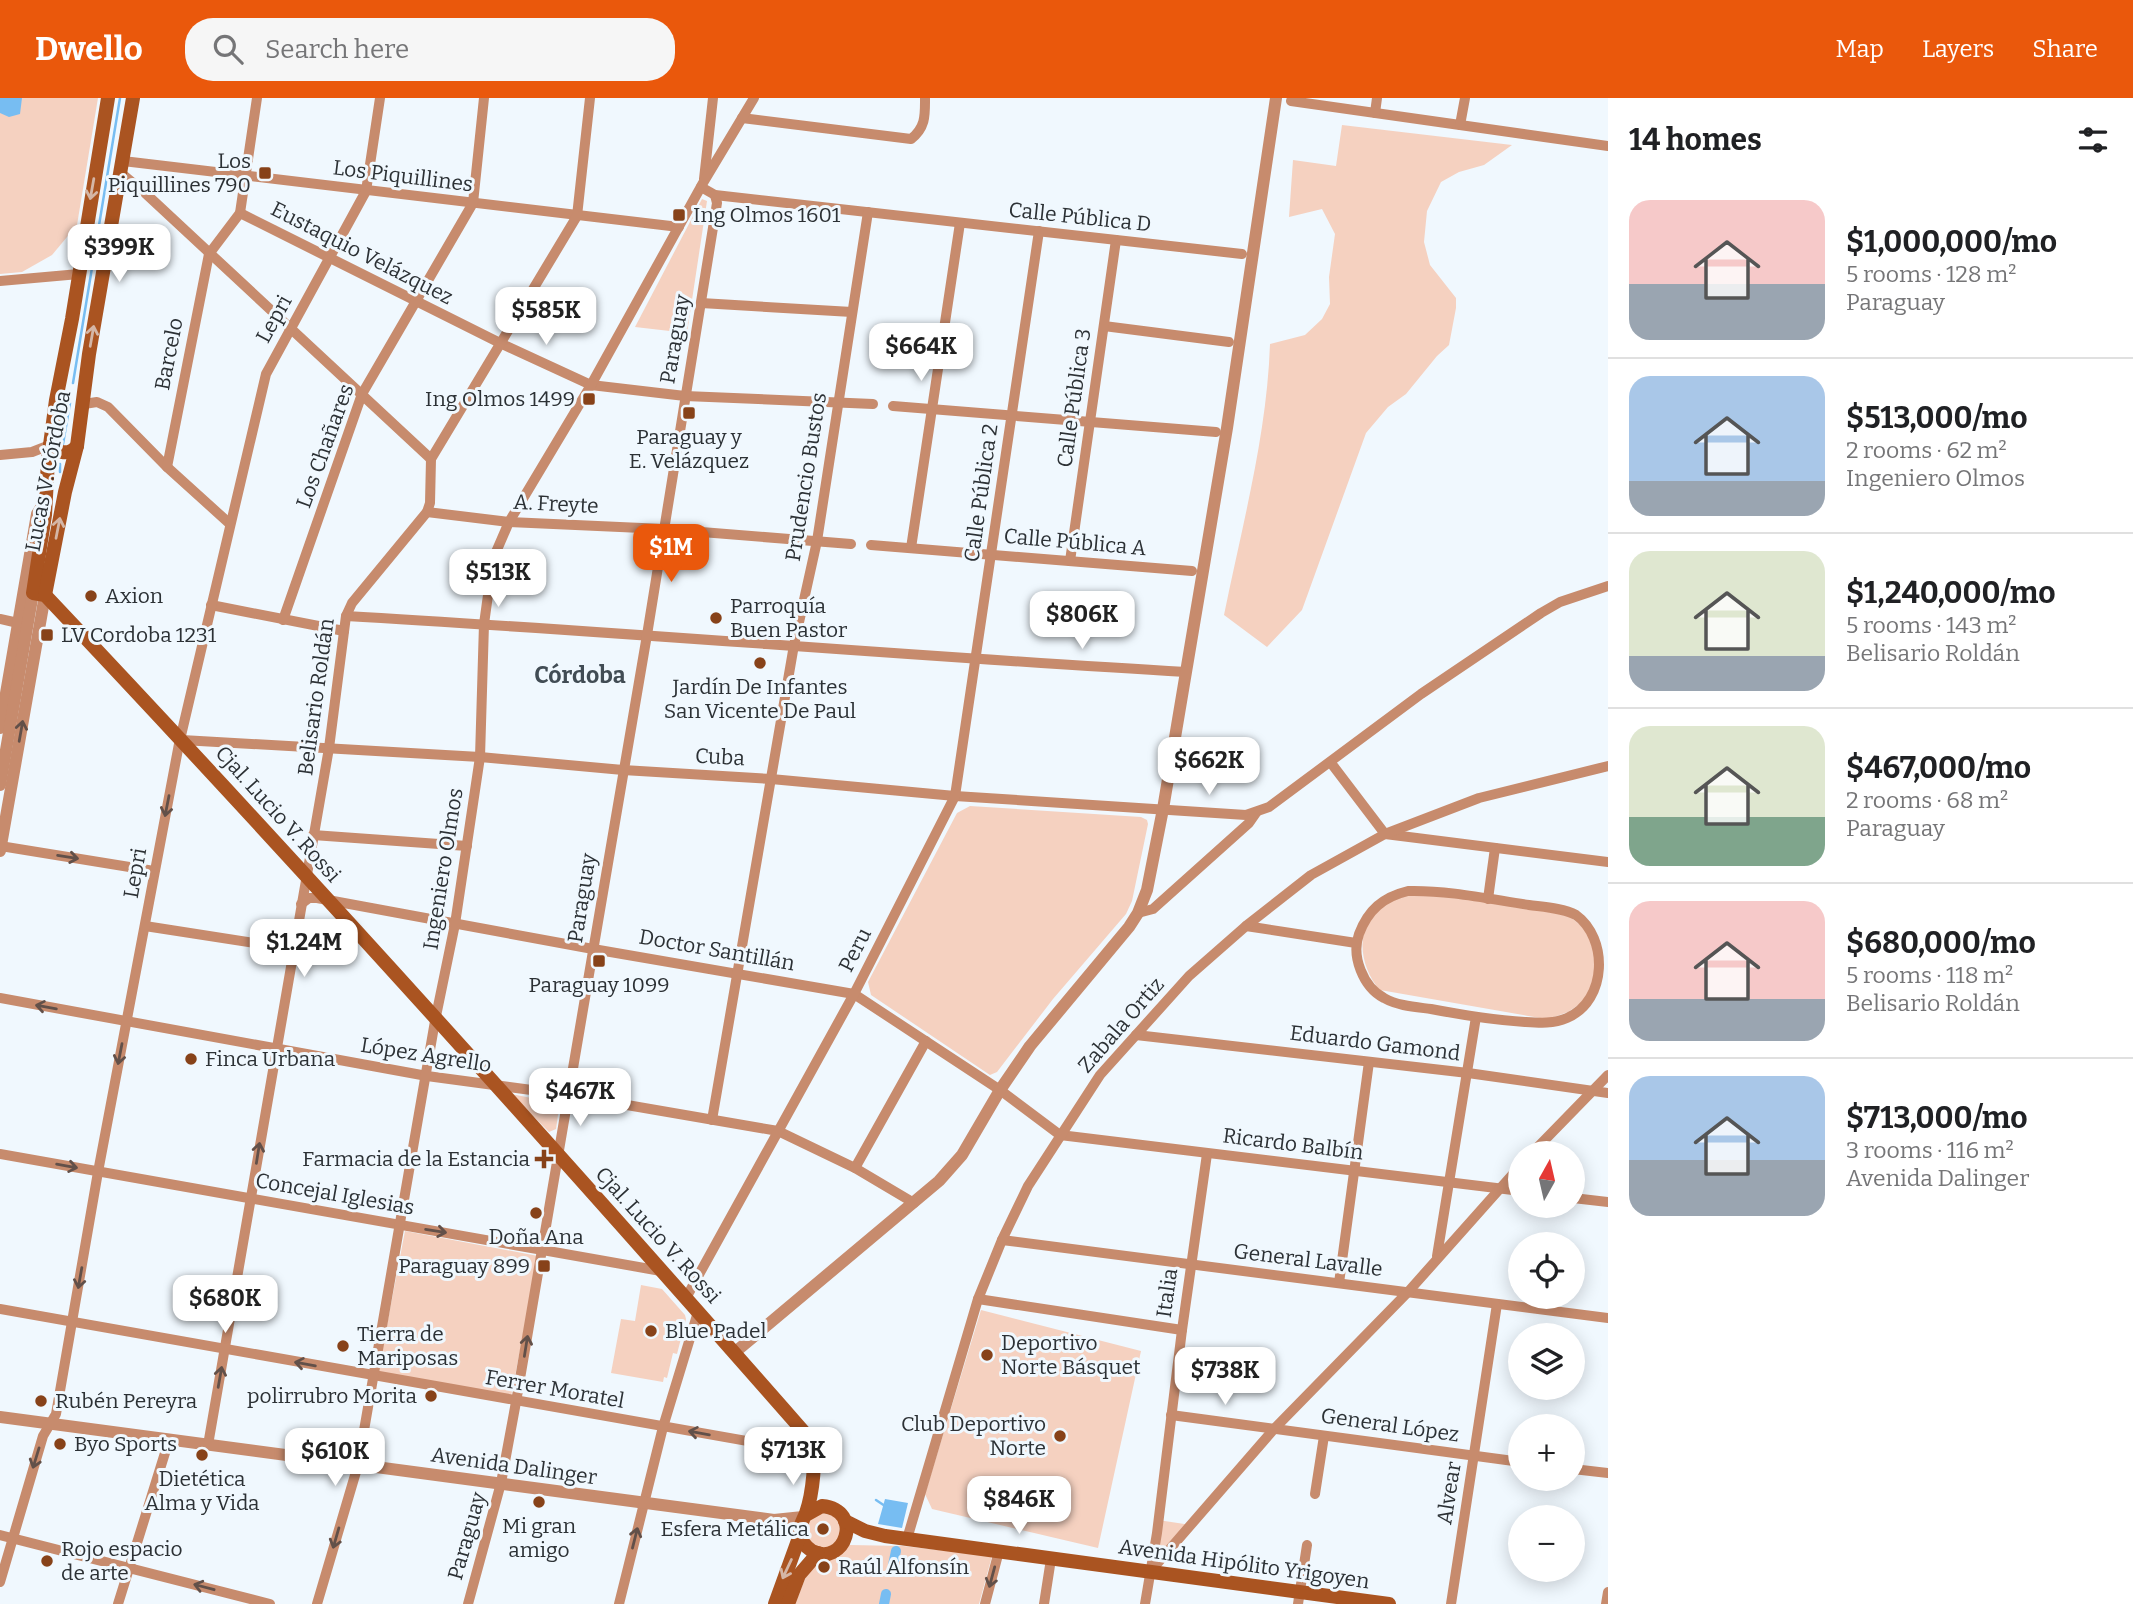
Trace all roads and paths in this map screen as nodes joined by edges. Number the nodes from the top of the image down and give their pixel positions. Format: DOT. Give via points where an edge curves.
graph roads {
  1 [pos="108,98"];
  2 [pos="133,98"];
  3 [pos="257,98"];
  4 [pos="380,98"];
  5 [pos="484,98"];
  6 [pos="590,98"];
  7 [pos="713,98"];
  8 [pos="754,98"];
  9 [pos="925,98"];
  10 [pos="1276,98"];
  11 [pos="1377,98"];
  12 [pos="1465,98"];
  13 [pos="1292,100"];
  14 [pos="1375,113"];
  15 [pos="742,118"];
  16 [pos="1460,125"];
  17 [pos="1608,146"];
  18 [pos="122,167"];
  19 [pos="246,176"];
  20 [pos="702,185"];
  21 [pos="366,191"];
  22 [pos="715,195"];
  23 [pos="472,203"];
  24 [pos="868,212"];
  25 [pos="240,213"];
  26 [pos="577,216"];
  27 [pos="960,223"];
  28 [pos="679,228"];
  29 [pos="1039,232"];
  30 [pos="1116,240"];
  31 [pos="209,254"];
  32 [pos="1242,254"];
  33 [pos="329,258"];
  34 [pos="79,274"];
  35 [pos="0,281"];
  36 [pos="415,300"];
  37 [pos="701,303"];
  38 [pos="852,312"];
  39 [pos="1104,326"];
  40 [pos="291,328"];
  41 [pos="1229,342"];
  42 [pos="502,344"];
  43 [pos="591,385"];
  44 [pos="362,394"];
  45 [pos="685,396"];
  46 [pos="56,400"];
  47 [pos="837,402"];
  48 [pos="84,404"];
  49 [pos="873,404"];
  50 [pos="893,406"];
  51 [pos="932,410"];
  52 [pos="1012,416"];
  53 [pos="1090,422"];
  54 [pos="1216,432"];
  55 [pos="50,445"];
  56 [pos="77,446"];
  57 [pos="0,455"];
  58 [pos="431,459"];
  59 [pos="167,467"];
  60 [pos="44,503"];
  61 [pos="427,512"];
  62 [pos="509,522"];
  63 [pos="230,524"];
  64 [pos="664,528"];
  65 [pos="817,541"];
  66 [pos="851,544"];
  67 [pos="871,545"];
  68 [pos="911,548"];
  69 [pos="991,555"];
  70 [pos="1070,561"];
  71 [pos="1192,571"];
  72 [pos="1608,586"];
  73 [pos="39,594"];
  74 [pos="985,595"];
  75 [pos="211,604"];
  76 [pos="346,616"];
  77 [pos="0,619"];
  78 [pos="283,620"];
  79 [pos="18,623"];
  80 [pos="484,624"];
  81 [pos="344,631"];
  82 [pos="647,635"];
  83 [pos="794,645"];
  84 [pos="976,660"];
  85 [pos="1186,672"];
  86 [pos="3,696"];
  87 [pos="0,728"];
  88 [pos="182,740"];
  89 [pos="329,748"];
  90 [pos="480,757"];
  91 [pos="1331,764"];
  92 [pos="1608,766"];
  93 [pos="623,770"];
  94 [pos="771,779"];
  95 [pos="0,785"];
  96 [pos="955,796"];
  97 [pos="1163,809"];
  98 [pos="1256,813"];
  99 [pos="1385,834"];
  100 [pos="313,835"];
  101 [pos="467,846"];
  102 [pos="0,848"];
  103 [pos="1495,848"];
  104 [pos="1608,862"];
  105 [pos="154,872"];
  106 [pos="305,875"];
  107 [pos="1488,899"];
  108 [pos="328,900"];
  109 [pos="301,904"];
  110 [pos="1138,913"];
  111 [pos="455,924"];
  112 [pos="145,926"];
  113 [pos="1246,926"];
  114 [pos="1356,943"];
  115 [pos="293,949"];
  116 [pos="593,949"];
  117 [pos="737,972"];
  118 [pos="1605,976"];
  119 [pos="854,994"];
  120 [pos="0,999"];
  121 [pos="1476,1017"];
  122 [pos="435,1020"];
  123 [pos="126,1021"];
  124 [pos="1136,1035"];
  125 [pos="926,1041"];
  126 [pos="276,1049"];
  127 [pos="1369,1062"];
  128 [pos="1468,1073"];
  129 [pos="1608,1075"];
  130 [pos="427,1076"];
  131 [pos="494,1085"];
  132 [pos="999,1090"];
  133 [pos="1592,1092"];
  134 [pos="1608,1093"];
  135 [pos="569,1095"];
  136 [pos="712,1120"];
  137 [pos="778,1131"];
  138 [pos="1060,1135"];
  139 [pos="1544,1141"];
  140 [pos="0,1154"];
  141 [pos="1207,1154"];
  142 [pos="560,1155"];
  143 [pos="855,1168"];
  144 [pos="1354,1171"];
  145 [pos="98,1172"];
  146 [pos="1508,1178"];
  147 [pos="1450,1181"];
  148 [pos="1498,1188"];
  149 [pos="1508,1189"];
  150 [pos="251,1198"];
  151 [pos="1586,1199"];
  152 [pos="1608,1202"];
  153 [pos="915,1203"];
  154 [pos="399,1225"];
  155 [pos="1002,1240"];
  156 [pos="542,1249"];
  157 [pos="1437,1256"];
  158 [pos="1191,1264"];
  159 [pos="662,1271"];
  160 [pos="1339,1283"];
  161 [pos="1408,1292"];
  162 [pos="686,1298"];
  163 [pos="978,1299"];
  164 [pos="1497,1304"];
  165 [pos="0,1309"];
  166 [pos="698,1312"];
  167 [pos="1608,1318"];
  168 [pos="72,1322"];
  169 [pos="1182,1330"];
  170 [pos="225,1350"];
  171 [pos="734,1353"];
  172 [pos="372,1376"];
  173 [pos="516,1402"];
  174 [pos="1171,1415"];
  175 [pos="0,1416"];
  176 [pos="50,1422"];
  177 [pos="663,1427"];
  178 [pos="1275,1429"];
  179 [pos="1324,1436"];
  180 [pos="169,1440"];
  181 [pos="208,1445"];
  182 [pos="1474,1456"];
  183 [pos="814,1459"];
  184 [pos="1508,1460"];
  185 [pos="358,1465"];
  186 [pos="1585,1471"];
  187 [pos="1608,1474"];
  188 [pos="502,1483"];
  189 [pos="1315,1494"];
  190 [pos="643,1503"];
  191 [pos="825,1507"];
  192 [pos="845,1521"];
  193 [pos="802,1525"];
  194 [pos="0,1535"];
  195 [pos="885,1536"];
  196 [pos="13,1538"];
  197 [pos="845,1539"];
  198 [pos="907,1539"];
  199 [pos="1307,1545"];
  200 [pos="999,1551"];
  201 [pos="818,1553"];
  202 [pos="1051,1559"];
  203 [pos="129,1567"];
  204 [pos="1149,1573"];
  205 [pos="0,1582"];
  206 [pos="1608,1592"];
  207 [pos="1299,1598"];
  208 [pos="118,1604"];
  209 [pos="270,1604"];
  210 [pos="317,1604"];
  211 [pos="468,1604"];
  212 [pos="619,1604"];
  213 [pos="775,1604"];
  214 [pos="789,1604"];
  215 [pos="985,1604"];
  216 [pos="1044,1604"];
  217 [pos="1145,1604"];
  218 [pos="1389,1604"];
  219 [pos="1451,1604"];
  220 [pos="1606,1604"];
  1 -- 34 [label="main road, Lucas V. Córdoba, one-way"];
  2 -- 18 [label="main road, Lucas V. Córdoba"];
  3 -- 19 [label="street, Barcelo"];
  4 -- 21 [label="street"];
  5 -- 23 [label="street, Los Chañares"];
  6 -- 26 [label="street"];
  7 -- 20 [label="street"];
  8 -- 15 [label="street, Ingeniero Olmos"];
  9 -- 15 [label="street" via="923,125 911,138"];
  10 -- 85 [label="street"];
  11 -- 14 [label="street"];
  12 -- 16 [label="street"];
  13 -- 14 [label="street"];
  14 -- 16 [label="street"];
  15 -- 20 [label="street, Ingeniero Olmos"];
  16 -- 17 [label="street"];
  18 -- 19 [label="street, Los Piquillines" via="155,163"];
  18 -- 31 [label="street"];
  48 -- 18 [label="main road, Lucas V. Córdoba, one-way"];
  19 -- 21 [label="street, Los Piquillines"];
  19 -- 25 [label="street, Barcelo"];
  20 -- 22 [label="street"];
  20 -- 28 [label="street, Ingeniero Olmos"];
  21 -- 23 [label="street, Los Piquillines"];
  21 -- 33 [label="street, Lepri"];
  22 -- 24 [label="street, Calle Pública D"];
  22 -- 37 [label="street, Paraguay"];
  23 -- 26 [label="street, Los Piquillines"];
  23 -- 36 [label="street, Los Chañares"];
  24 -- 27 [label="street, Calle Pública D"];
  24 -- 38 [label="street, Prudencio Bustos"];
  25 -- 31 [label="street, Barcelo"];
  25 -- 33 [label="street, Eustaquio Velázquez"];
  26 -- 28 [label="street, Los Piquillines"];
  26 -- 42 [label="street"];
  27 -- 29 [label="street, Calle Pública D"];
  27 -- 51 [label="street"];
  28 -- 43 [label="street, Ingeniero Olmos"];
  29 -- 30 [label="street, Calle Pública D"];
  29 -- 52 [label="street, Calle Pública 2"];
  30 -- 32 [label="street, Calle Pública D"];
  30 -- 39 [label="street, Calle Pública 3"];
  31 -- 40 [label="street"];
  31 -- 59 [label="street, Barcelo"];
  33 -- 36 [label="street, Eustaquio Velázquez"];
  33 -- 40 [label="street, Lepri"];
  34 -- 35 [label="street"];
  34 -- 46 [label="main road, Lucas V. Córdoba"];
  36 -- 42 [label="street, Eustaquio Velázquez"];
  36 -- 44 [label="street, Los Chañares"];
  37 -- 38 [label="street"];
  37 -- 45 [label="street, Paraguay"];
  38 -- 47 [label="street, Prudencio Bustos"];
  39 -- 41 [label="street"];
  39 -- 53 [label="street, Calle Pública 3"];
  40 -- 44 [label="street"];
  40 -- 63 [label="street, Lepri" via="266,374"];
  42 -- 43 [label="street, Eustaquio Velázquez"];
  42 -- 58 [label="street"];
  43 -- 45 [label="street, Eustaquio Velázquez"];
  43 -- 62 [label="street, Ingeniero Olmos"];
  44 -- 58 [label="street"];
  44 -- 78 [label="street, Los Chañares"];
  45 -- 47 [label="street, Eustaquio Velázquez"];
  45 -- 64 [label="street, Paraguay"];
  46 -- 48 [label="main road" via="68,395"];
  46 -- 55 [label="main road, Lucas V. Córdoba"];
  47 -- 49 [label="street, Eustaquio Velázquez"];
  47 -- 65 [label="street, Prudencio Bustos"];
  48 -- 56 [label="main road, Lucas V. Córdoba"];
  48 -- 59 [label="street" via="97,402 108,407"];
  50 -- 51 [label="street"];
  51 -- 52 [label="street"];
  51 -- 68 [label="street"];
  52 -- 53 [label="street"];
  52 -- 69 [label="street, Calle Pública 2"];
  53 -- 54 [label="street"];
  53 -- 70 [label="street, Calle Pública 3"];
  55 -- 56 [label="main road" via="64,453"];
  55 -- 57 [label="street"];
  55 -- 60 [label="main road, Lucas V. Córdoba"];
  73 -- 56 [label="main road, Lucas V. Córdoba, one-way"];
  58 -- 61 [label="street"];
  59 -- 63 [label="street"];
  60 -- 73 [label="main road, Lucas V. Córdoba"];
  60 -- 79 [label="street, Lucas V. Córdoba" via="37,514"];
  61 -- 62 [label="street, A. Freyte"];
  61 -- 76 [label="street, Belisario Roldán"];
  62 -- 64 [label="street, A. Freyte"];
  62 -- 80 [label="street, Ingeniero Olmos" via="493,559"];
  63 -- 75 [label="street, Lepri"];
  64 -- 65 [label="street, A. Freyte"];
  64 -- 82 [label="street, Paraguay"];
  65 -- 66 [label="street, A. Freyte"];
  65 -- 83 [label="street, Prudencio Bustos"];
  67 -- 68 [label="street, Calle Pública A"];
  68 -- 69 [label="street, Calle Pública A"];
  69 -- 70 [label="street, Calle Pública A"];
  69 -- 74 [label="street, Calle Pública 2"];
  70 -- 71 [label="street, Calle Pública A"];
  72 -- 91 [label="street" via="1541,613 1421,694"];
  73 -- 88 [label="main road, Cjal. Lucio V. Rossi"];
  73 -- 95 [label="street, Lucas V. Córdoba"];
  102 -- 73 [label="street, Lucas V. Córdoba, one-way"];
  74 -- 84 [label="street, Peru"];
  75 -- 78 [label="street"];
  75 -- 88 [label="street, Lepri"];
  76 -- 80 [label="street"];
  76 -- 81 [label="street, Belisario Roldán"];
  77 -- 79 [label="street"];
  78 -- 81 [label="street"];
  79 -- 86 [label="street, Lucas V. Córdoba"];
  80 -- 82 [label="street"];
  80 -- 90 [label="street, Ingeniero Olmos"];
  81 -- 89 [label="street, Belisario Roldán"];
  82 -- 83 [label="street"];
  82 -- 93 [label="street, Paraguay"];
  83 -- 84 [label="street"];
  83 -- 94 [label="street, Prudencio Bustos"];
  84 -- 85 [label="street"];
  84 -- 96 [label="street, Peru"];
  85 -- 97 [label="street"];
  86 -- 87 [label="street, Lucas V. Córdoba"];
  88 -- 89 [label="street, Cuba"];
  88 -- 105 [label="street, Lepri, one-way"];
  88 -- 106 [label="main road, Cjal. Lucio V. Rossi"];
  89 -- 90 [label="street, Cuba"];
  89 -- 100 [label="street, Belisario Roldán"];
  90 -- 93 [label="street, Cuba"];
  90 -- 101 [label="street, Ingeniero Olmos"];
  91 -- 98 [label="street"];
  91 -- 99 [label="street"];
  92 -- 99 [label="street, Zabala Ortiz" via="1479,798"];
  93 -- 94 [label="street, Cuba"];
  93 -- 116 [label="street, Paraguay"];
  94 -- 96 [label="street, Cuba"];
  94 -- 117 [label="street, Prudencio Bustos"];
  96 -- 97 [label="street, Cuba"];
  96 -- 119 [label="street, Peru"];
  97 -- 98 [label="street, Cuba"];
  97 -- 110 [label="street"];
  98 -- 110 [label="street" via="1153,909"];
  99 -- 103 [label="street"];
  99 -- 113 [label="street, Zabala Ortiz" via="1311,875"];
  100 -- 101 [label="street"];
  100 -- 106 [label="street, Belisario Roldán"];
  101 -- 111 [label="street, Ingeniero Olmos"];
  102 -- 105 [label="street, one-way"];
  103 -- 104 [label="street"];
  103 -- 107 [label="street"];
  105 -- 112 [label="street, Lepri"];
  106 -- 108 [label="main road, Cjal. Lucio V. Rossi"];
  106 -- 109 [label="street, Belisario Roldán"];
  107 -- 114 [label="street" via="1423,891 1392,895 1364,922"];
  107 -- 118 [label="street" via="1576,915 1598,939"];
  108 -- 109 [label="street, Doctor Santillán" via="309,898"];
  108 -- 111 [label="street, Doctor Santillán"];
  108 -- 122 [label="main road, Cjal. Lucio V. Rossi"];
  109 -- 115 [label="street, Belisario Roldán"];
  110 -- 132 [label="street"];
  111 -- 116 [label="street, Doctor Santillán"];
  111 -- 122 [label="street, Ingeniero Olmos"];
  112 -- 115 [label="street"];
  112 -- 123 [label="street, Lepri"];
  113 -- 114 [label="street"];
  113 -- 124 [label="street, Zabala Ortiz" via="1188,976"];
  114 -- 121 [label="street" via="1364,977 1384,998"];
  115 -- 126 [label="street, Belisario Roldán"];
  116 -- 117 [label="street, Doctor Santillán"];
  116 -- 135 [label="street, Paraguay"];
  117 -- 119 [label="street, Doctor Santillán"];
  117 -- 136 [label="street, Prudencio Bustos"];
  118 -- 121 [label="street" via="1589,1003 1562,1020"];
  119 -- 125 [label="street, Doctor Santillán"];
  119 -- 137 [label="street, Peru"];
  123 -- 120 [label="street, López Agrello, one-way"];
  121 -- 128 [label="street"];
  122 -- 130 [label="street, Ingeniero Olmos"];
  122 -- 131 [label="main road, Cjal. Lucio V. Rossi"];
  123 -- 126 [label="street, López Agrello"];
  123 -- 145 [label="street, Lepri, one-way"];
  124 -- 127 [label="street, Eduardo Gamond"];
  124 -- 138 [label="street, Zabala Ortiz" via="1100,1075"];
  125 -- 132 [label="street, Doctor Santillán"];
  125 -- 143 [label="street"];
  126 -- 130 [label="street, López Agrello"];
  150 -- 126 [label="street, Belisario Roldán, one-way"];
  127 -- 128 [label="street, Eduardo Gamond"];
  127 -- 144 [label="street"];
  128 -- 133 [label="street, Eduardo Gamond"];
  128 -- 147 [label="street"];
  129 -- 133 [label="street"];
  130 -- 131 [label="street, López Agrello"];
  130 -- 154 [label="street, Ingeniero Olmos"];
  131 -- 135 [label="street, López Agrello"];
  131 -- 142 [label="main road, Cjal. Lucio V. Rossi"];
  132 -- 138 [label="street, Doctor Santillán"];
  132 -- 153 [label="street" via="962,1154"];
  133 -- 134 [label="street, Eduardo Gamond"];
  133 -- 139 [label="street"];
  135 -- 136 [label="street, López Agrello"];
  135 -- 142 [label="street, Paraguay"];
  136 -- 137 [label="street, López Agrello"];
  137 -- 143 [label="street, López Agrello"];
  137 -- 162 [label="street, Peru"];
  138 -- 141 [label="street, Ricardo Balbín"];
  138 -- 155 [label="street, Zabala Ortiz"];
  140 -- 145 [label="street, Concejal Iglesias, one-way"];
  141 -- 144 [label="street, Ricardo Balbín"];
  141 -- 158 [label="street, Italia"];
  142 -- 156 [label="street, Paraguay"];
  142 -- 159 [label="main road, Cjal. Lucio V. Rossi"];
  143 -- 153 [label="street, López Agrello"];
  144 -- 147 [label="street, Ricardo Balbín"];
  144 -- 160 [label="street"];
  145 -- 150 [label="street, Concejal Iglesias"];
  145 -- 168 [label="street, Lepri, one-way"];
  146 -- 148 [label="street"];
  147 -- 148 [label="street, Ricardo Balbín"];
  147 -- 157 [label="street"];
  148 -- 149 [label="street, Ricardo Balbín"];
  148 -- 157 [label="street"];
  150 -- 154 [label="street, Concejal Iglesias"];
  150 -- 170 [label="street, Belisario Roldán"];
  151 -- 152 [label="street"];
  153 -- 171 [label="street"];
  154 -- 156 [label="street, Concejal Iglesias, one-way"];
  154 -- 172 [label="street, Ingeniero Olmos"];
  155 -- 158 [label="street, General Lavalle"];
  155 -- 163 [label="street, Zabala Ortiz"];
  156 -- 159 [label="street, Concejal Iglesias"];
  173 -- 156 [label="street, Paraguay, one-way"];
  157 -- 161 [label="street"];
  158 -- 160 [label="street, General Lavalle"];
  158 -- 169 [label="street, Italia"];
  159 -- 162 [label="main road, Cjal. Lucio V. Rossi"];
  160 -- 161 [label="street, General Lavalle"];
  161 -- 164 [label="street, General Lavalle"];
  161 -- 178 [label="street"];
  162 -- 166 [label="main road, Cjal. Lucio V. Rossi"];
  163 -- 169 [label="street"];
  163 -- 198 [label="street, Zabala Ortiz"];
  164 -- 167 [label="street, General Lavalle"];
  164 -- 182 [label="street, Alvear"];
  165 -- 168 [label="street, Ferrer Moratel"];
  166 -- 171 [label="main road, Cjal. Lucio V. Rossi"];
  166 -- 177 [label="street"];
  168 -- 170 [label="street, Ferrer Moratel"];
  168 -- 176 [label="street, Lepri" via="56,1414"];
  169 -- 174 [label="street, Italia"];
  172 -- 170 [label="street, Ferrer Moratel, one-way"];
  181 -- 170 [label="street, Belisario Roldán, one-way"];
  171 -- 183 [label="main road, Cjal. Lucio V. Rossi" via="810,1439"];
  172 -- 173 [label="street, Ferrer Moratel"];
  172 -- 185 [label="street, Ingeniero Olmos"];
  173 -- 177 [label="street, Ferrer Moratel"];
  173 -- 188 [label="street, Paraguay"];
  174 -- 178 [label="street, General López"];
  174 -- 204 [label="street, Italia"];
  175 -- 176 [label="street, Avenida Dalinger"];
  176 -- 180 [label="street, Avenida Dalinger"];
  176 -- 196 [label="street, Lepri, one-way"];
  183 -- 177 [label="street, Ferrer Moratel, one-way"];
  177 -- 190 [label="street"];
  178 -- 179 [label="street, General López"];
  178 -- 204 [label="street"];
  179 -- 182 [label="street, General López"];
  179 -- 189 [label="street"];
  180 -- 181 [label="street, Avenida Dalinger"];
  180 -- 203 [label="street"];
  181 -- 185 [label="street, Avenida Dalinger"];
  182 -- 184 [label="street, General López"];
  182 -- 219 [label="street, Alvear"];
  183 -- 191 [label="main road" via="815,1487"];
  183 -- 193 [label="main road"];
  185 -- 188 [label="street, Avenida Dalinger"];
  185 -- 210 [label="street, Ingeniero Olmos, one-way"];
  186 -- 187 [label="street"];
  188 -- 190 [label="street, Avenida Dalinger"];
  188 -- 211 [label="street, Paraguay"];
  190 -- 193 [label="street, Avenida Dalinger"];
  212 -- 190 [label="street, one-way"];
  191 -- 192 [label="main road" via="839,1512"];
  191 -- 193 [label="main road" via="814,1508"];
  192 -- 195 [label="main road, Avenida Hipólito Yrigoyen"];
  192 -- 197 [label="main road"];
  193 -- 201 [label="main road" via="805,1545"];
  193 -- 213 [label="main road, one-way"];
  194 -- 196 [label="street"];
  195 -- 197 [label="main road, Avenida Hipólito Yrigoyen"];
  195 -- 198 [label="main road, Avenida Hipólito Yrigoyen"];
  196 -- 203 [label="street"];
  196 -- 205 [label="street, Lepri"];
  197 -- 201 [label="main road" via="832,1552"];
  198 -- 200 [label="main road, Avenida Hipólito Yrigoyen"];
  199 -- 207 [label="street"];
  200 -- 202 [label="main road, Avenida Hipólito Yrigoyen"];
  200 -- 215 [label="street, one-way"];
  201 -- 214 [label="main road" via="799,1575"];
  202 -- 204 [label="main road, Avenida Hipólito Yrigoyen"];
  202 -- 216 [label="street"];
  203 -- 208 [label="street"];
  209 -- 203 [label="street, one-way"];
  204 -- 207 [label="main road, Avenida Hipólito Yrigoyen"];
  204 -- 217 [label="street, Italia"];
  206 -- 220 [label="street"];
  207 -- 218 [label="main road, Avenida Hipólito Yrigoyen"];
}
